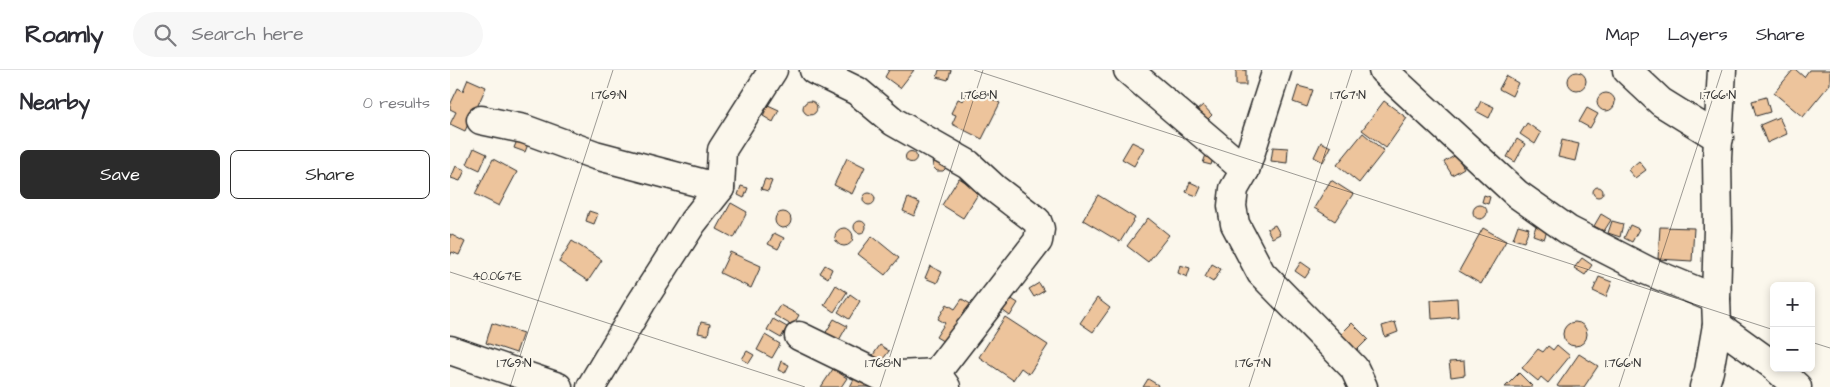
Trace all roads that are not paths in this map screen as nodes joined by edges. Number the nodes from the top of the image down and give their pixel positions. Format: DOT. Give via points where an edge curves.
graph roads {
  1 [pos="773,70"];
  2 [pos="814,70"];
  3 [pos="1128,70"];
  4 [pos="1276,70"];
  5 [pos="1383,70"];
  6 [pos="1627,70"];
  7 [pos="1722,70"];
  8 [pos="481,120"];
  9 [pos="1719,138"];
  10 [pos="1245,170"];
  11 [pos="720,188"];
  12 [pos="1716,312"];
  13 [pos="799,336"];
  14 [pos="450,350"];
  15 [pos="1770,362"];
  16 [pos="1780,372"];
  17 [pos="941,380"];
  18 [pos="558,387"];
  19 [pos="591,387"];
  20 [pos="1363,387"];
  21 [pos="1704,387"];
  22 [pos="1797,387"];
  1 -- 11 [label="street" via="722,150"];
  2 -- 17 [label="street" via="857,91 894,122 968,164 1037,221 1040,229 1038,240"];
  3 -- 10 [label="street"];
  4 -- 10 [label="street"];
  5 -- 12 [label="street" via="1517,194 1568,230 1648,271"];
  6 -- 9 [label="street" via="1661,102"];
  7 -- 9 [label="street"];
  8 -- 11 [label="street"];
  9 -- 12 [label="street"];
  10 -- 20 [label="street" via="1234,189 1234,224 1261,273 1354,368"];
  11 -- 19 [label="street" via="693,222"];
  12 -- 15 [label="street"];
  12 -- 21 [label="street"];
  13 -- 17 [label="street" via="881,376"];
  14 -- 18 [label="street"];
  16 -- 22 [label="street"];
}
